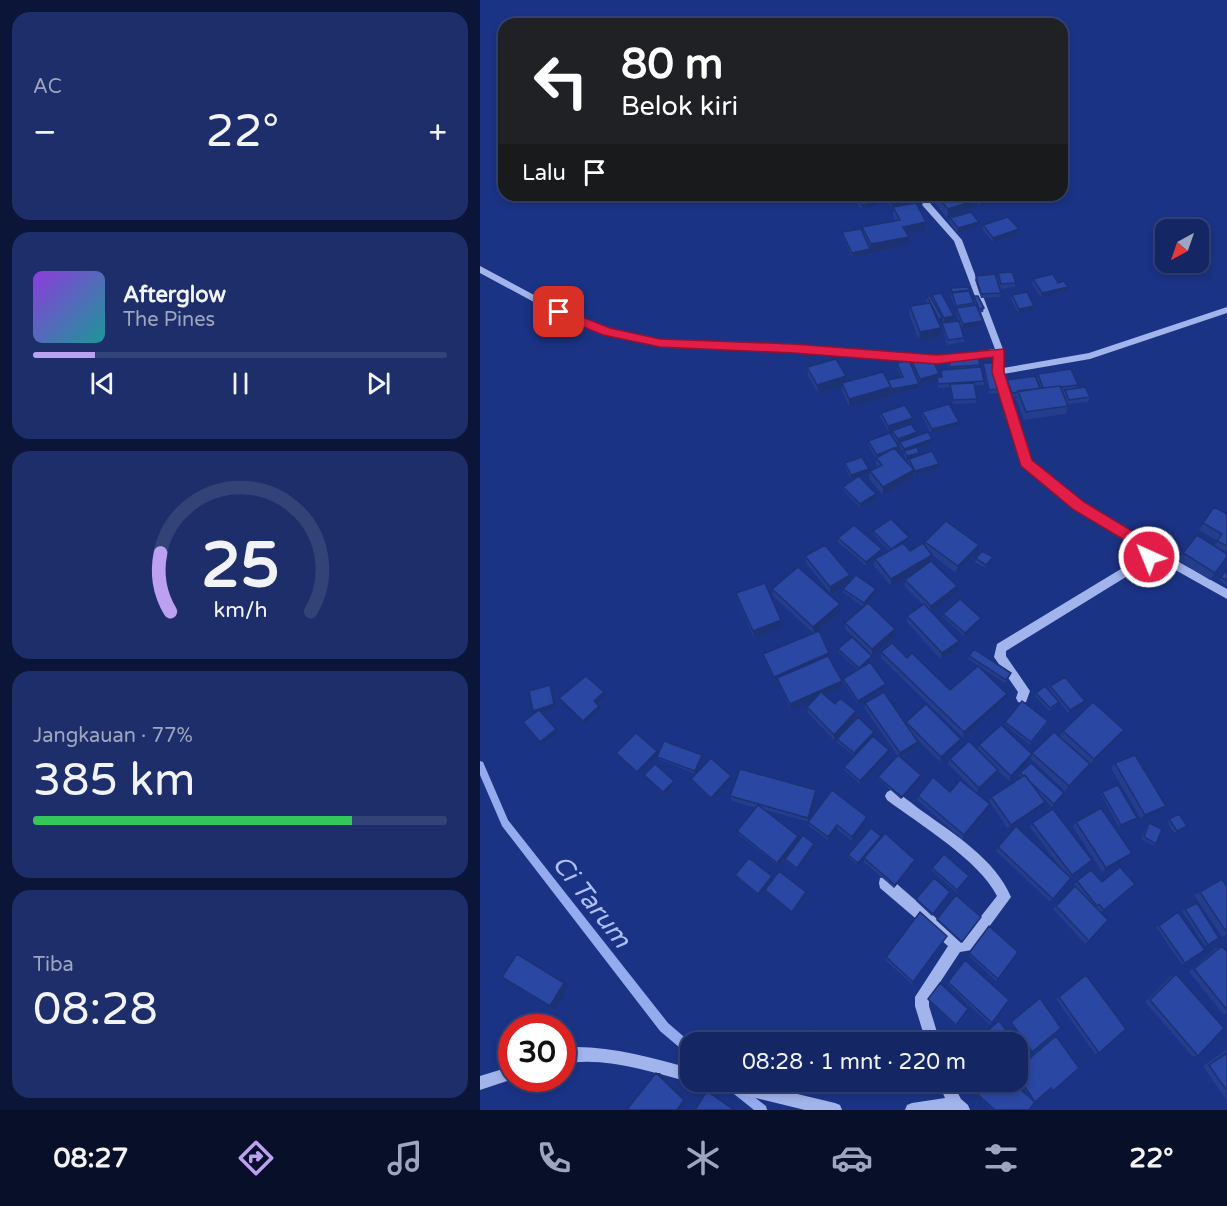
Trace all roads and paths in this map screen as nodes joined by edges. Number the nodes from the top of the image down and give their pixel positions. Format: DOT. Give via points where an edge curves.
graph roads {
  1 [pos="926,204"];
  2 [pos="480,269"];
  3 [pos="1227,310"];
  4 [pos="1000,352"];
  5 [pos="998,372"];
  6 [pos="1150,551"];
  7 [pos="1227,594"];
  8 [pos="1022,698"];
  9 [pos="891,796"];
  10 [pos="885,883"];
  11 [pos="957,945"];
  12 [pos="930,1032"];
  13 [pos="576,1053"];
  14 [pos="680,1073"];
  15 [pos="498,1077"];
  16 [pos="480,1083"];
  17 [pos="762,1092"];
  18 [pos="951,1092"];
  19 [pos="959,1107"];
  20 [pos="835,1110"];
  21 [pos="912,1110"];
  1 -- 4 [label="street" via="958,240"];
  2 -- 4 [label="street" via="607,332 660,343 937,360"];
  3 -- 5 [label="street" via="1090,356"];
  4 -- 5 [label="street"];
  5 -- 6 [label="street" via="1026,463 1079,506"];
  6 -- 7 [label="street"];
  6 -- 8 [label="street" via="1143,561 1001,648 1000,657 1022,686"];
  9 -- 11 [label="street" via="953,842 1001,886 1004,897 967,945"];
  10 -- 11 [label="street"];
  11 -- 12 [label="street" via="922,997"];
  13 -- 14 [label="street" via="619,1058"];
  15 -- 16 [label="street"];
  17 -- 20 [label="street"];
  18 -- 19 [label="street"];
  19 -- 21 [label="street"];
}
